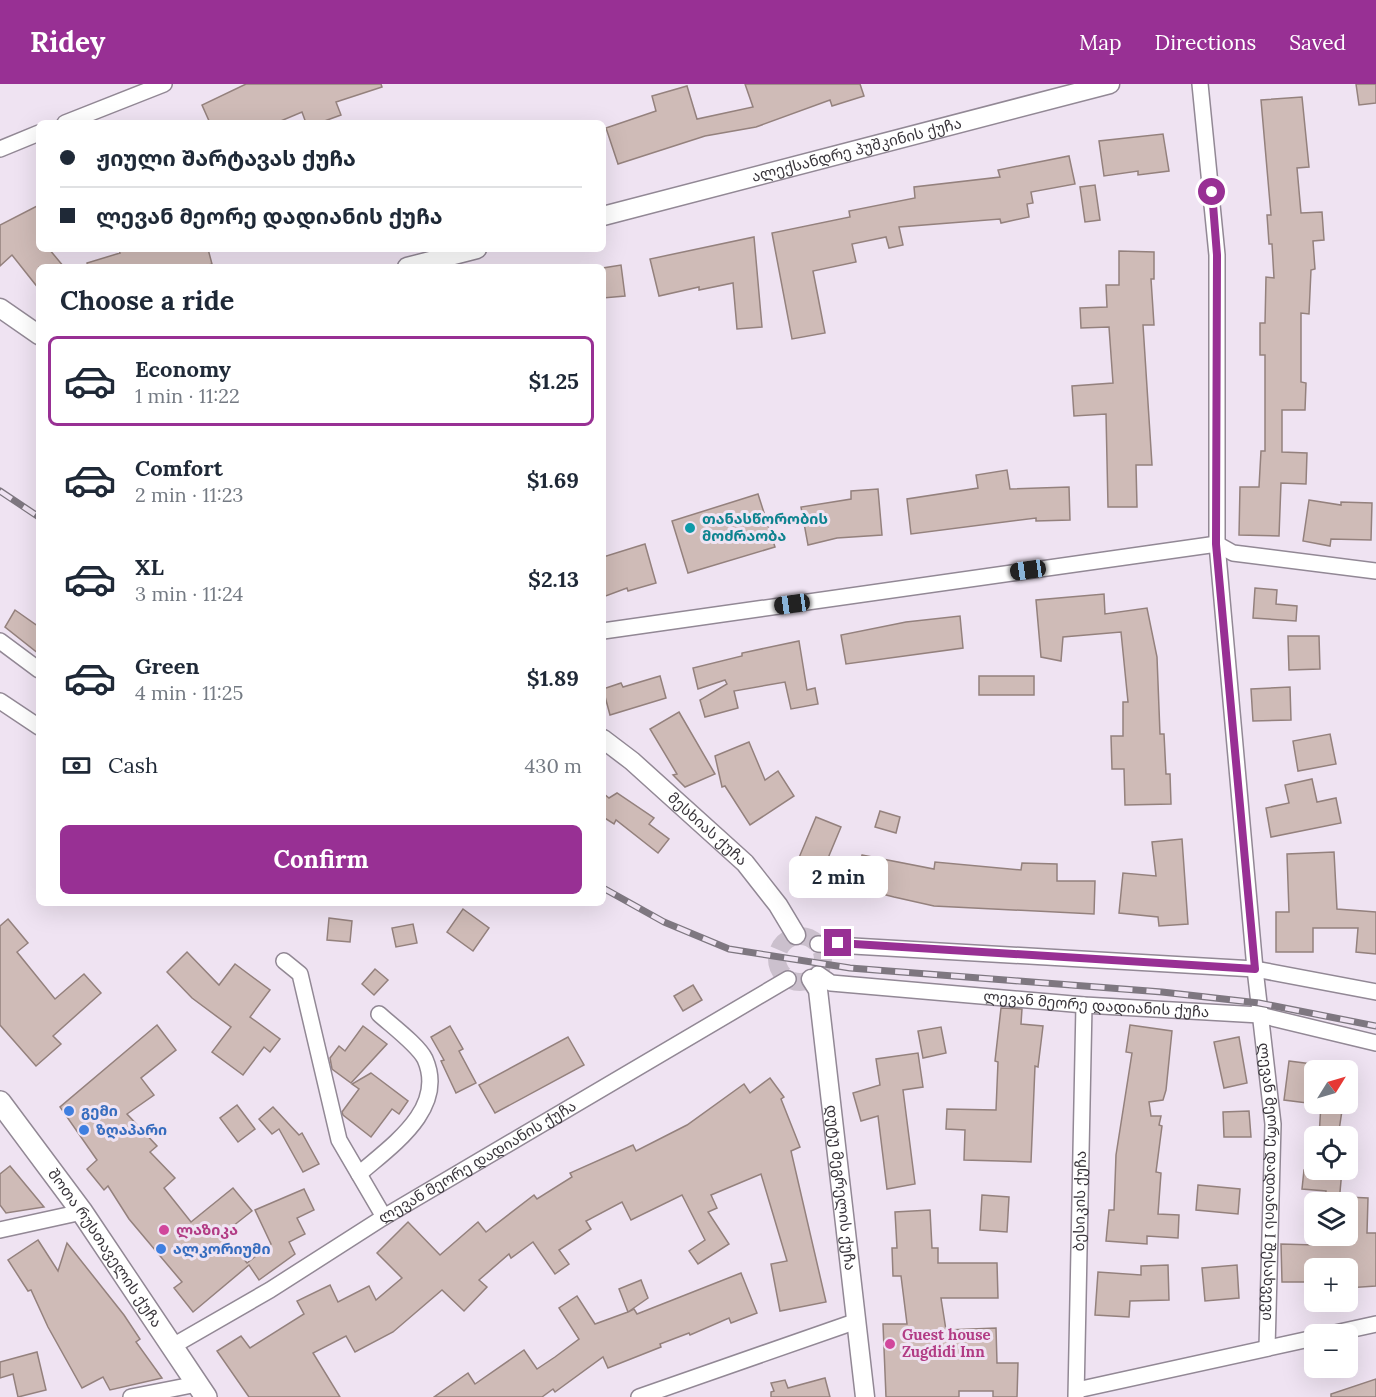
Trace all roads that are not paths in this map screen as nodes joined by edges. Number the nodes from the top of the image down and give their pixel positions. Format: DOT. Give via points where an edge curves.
graph roads {
  1 [pos="164,84"];
  2 [pos="1110,84"];
  3 [pos="1200,84"];
  4 [pos="73,120"];
  5 [pos="36,134"];
  6 [pos="0,149"];
  7 [pos="606,215"];
  8 [pos="465,252"];
  9 [pos="419,264"];
  10 [pos="0,308"];
  11 [pos="36,333"];
  12 [pos="1216,544"];
  13 [pos="1376,572"];
  14 [pos="606,631"];
  15 [pos="0,641"];
  16 [pos="36,668"];
  17 [pos="0,700"];
  18 [pos="36,725"];
  19 [pos="606,741"];
  20 [pos="796,935"];
  21 [pos="818,944"];
  22 [pos="284,961"];
  23 [pos="1255,969"];
  24 [pos="814,977"];
  25 [pos="788,979"];
  26 [pos="1376,992"];
  27 [pos="1084,1005"];
  28 [pos="379,1014"];
  29 [pos="1260,1016"];
  30 [pos="1376,1043"];
  31 [pos="0,1101"];
  32 [pos="359,1174"];
  33 [pos="82,1212"];
  34 [pos="384,1217"];
  35 [pos="0,1230"];
  36 [pos="854,1322"];
  37 [pos="1376,1324"];
  38 [pos="1358,1328"];
  39 [pos="1304,1340"];
  40 [pos="171,1347"];
  41 [pos="1267,1348"];
  42 [pos="201,1391"];
  43 [pos="1077,1393"];
  44 [pos="131,1397"];
  45 [pos="639,1397"];
  46 [pos="865,1397"];
  1 -- 4 [label="street"];
  2 -- 7 [label="street, ალექსანდრე პუშკინის ქუჩა"];
  3 -- 12 [label="street, ლევან მეორე დადიანის I შესახვევი" via="1217,255"];
  5 -- 6 [label="street"];
  8 -- 9 [label="street"];
  10 -- 11 [label="street"];
  12 -- 13 [label="street" via="1233,553"];
  12 -- 14 [label="street"];
  12 -- 23 [label="street, ლევან მეორე დადიანის I შესახვევი"];
  15 -- 16 [label="street"];
  17 -- 18 [label="street"];
  19 -- 20 [label="street, მესხიას ქუჩა" via="745,863"];
  21 -- 23 [label="street"];
  22 -- 32 [label="street" via="300,975 339,1140"];
  23 -- 26 [label="street"];
  23 -- 29 [label="street, ლევან მეორე დადიანის I შესახვევი"];
  24 -- 27 [label="street, ლევან მეორე დადიანის ქუჩა" via="831,983"];
  24 -- 36 [label="street, დუტუ მეგრელის ქუჩა"];
  25 -- 34 [label="street, ლევან მეორე დადიანის ქუჩა"];
  27 -- 29 [label="street, ლევან მეორე დადიანის ქუჩა"];
  27 -- 43 [label="street, ბესიკის ქუჩა"];
  28 -- 32 [label="street" via="425,1059 430,1087 422,1114"];
  29 -- 30 [label="street, ლევან მეორე დადიანის ქუჩა"];
  29 -- 41 [label="street, ლევან მეორე დადიანის I შესახვევი" via="1273,1124"];
  31 -- 33 [label="main road, შოთა რუსთაველის ქუჩა"];
  32 -- 34 [label="street"];
  33 -- 35 [label="street"];
  33 -- 40 [label="main road, შოთა რუსთაველის ქუჩა"];
  34 -- 40 [label="street, ლევან მეორე დადიანის ქუჩა"];
  36 -- 45 [label="street"];
  36 -- 46 [label="street, დუტუ მეგრელის ქუჩა"];
  37 -- 38 [label="street"];
  39 -- 41 [label="street"];
  40 -- 42 [label="main road, შოთა რუსთაველის ქუჩა"];
  41 -- 43 [label="street"];
  42 -- 44 [label="street"];
}
